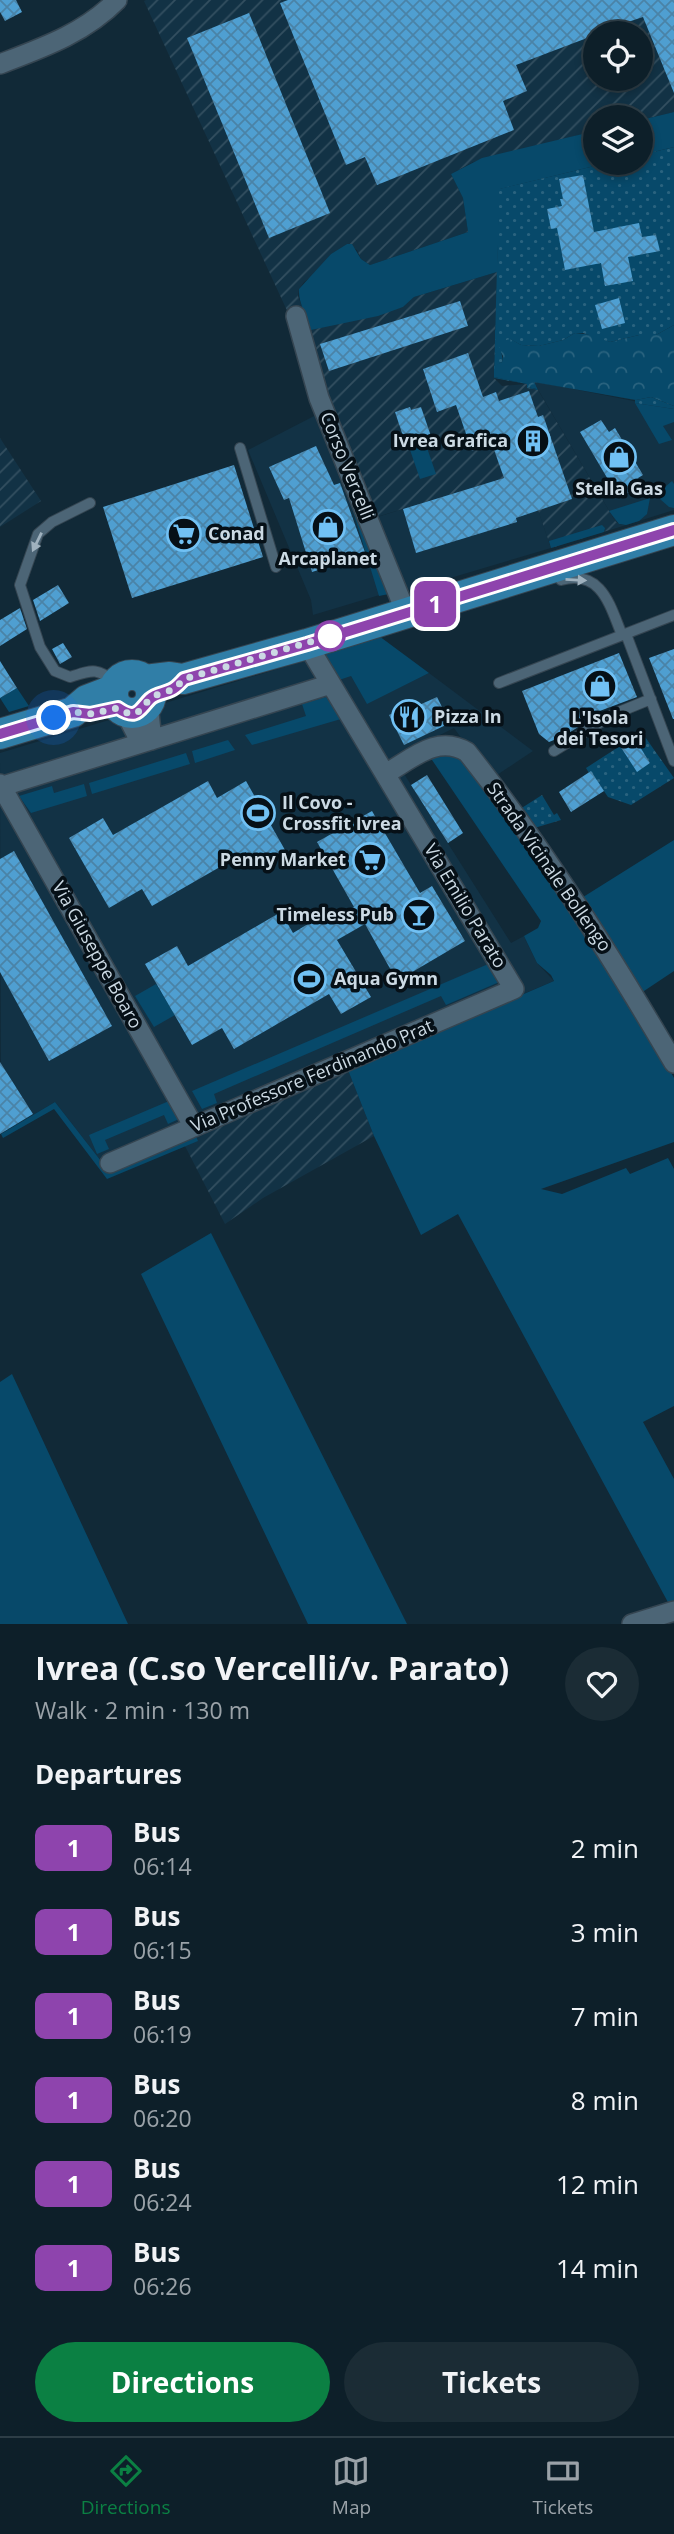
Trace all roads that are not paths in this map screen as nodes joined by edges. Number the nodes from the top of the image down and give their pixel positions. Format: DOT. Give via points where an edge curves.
graph roads {
  1 [pos="117,0"];
  2 [pos="0,64"];
  3 [pos="296,316"];
  4 [pos="240,448"];
  5 [pos="90,503"];
  6 [pos="674,530"];
  7 [pos="276,566"];
  8 [pos="547,584"];
  9 [pos="462,595"];
  10 [pos="499,597"];
  11 [pos="406,612"];
  12 [pos="674,615"];
  13 [pos="624,634"];
  14 [pos="307,644"];
  15 [pos="499,683"];
  16 [pos="331,684"];
  17 [pos="131,696"];
  18 [pos="651,699"];
  19 [pos="0,734"];
  20 [pos="147,742"];
  21 [pos="554,751"];
  22 [pos="674,761"];
  23 [pos="385,774"];
  24 [pos="1,786"];
  25 [pos="514,989"];
  26 [pos="674,1063"];
  27 [pos="194,1127"];
  28 [pos="110,1163"];
  29 [pos="674,1611"];
  30 [pos="632,1624"];
  1 -- 2 [label="street" via="66,38"];
  3 -- 11 [label="street, Corso Vercelli" via="319,398"];
  4 -- 7 [label="lane"];
  5 -- 17 [label="lane, one-way" via="38,534 20,585 40,647 55,671 70,677 92,670 103,672"];
  6 -- 9 [label="main road"];
  8 -- 13 [label="lane, one-way" via="572,577 590,581 606,594"];
  9 -- 10 [label="lane"];
  9 -- 11 [label="main road"];
  11 -- 14 [label="main road"];
  12 -- 13 [label="lane"];
  13 -- 15 [label="lane"];
  13 -- 18 [label="lane"];
  14 -- 16 [label="street, Via Emilio Parato"];
  14 -- 17 [label="main road" via="184,679 170,677"];
  16 -- 20 [label="street"];
  16 -- 23 [label="street, Via Emilio Parato"];
  17 -- 19 [label="main road" via="90,714 73,712"];
  17 -- 20 [label="street"];
  18 -- 21 [label="lane" via="614,714"];
  18 -- 22 [label="lane"];
  20 -- 24 [label="street"];
  23 -- 25 [label="street, Via Emilio Parato"];
  23 -- 26 [label="street, Strada Vicinale Bollengo" via="436,745 455,745 467,752 599,937"];
  24 -- 27 [label="street, Via Giuseppe Boaro"];
  25 -- 27 [label="street, Via Professore Ferdinando Prat"];
  27 -- 28 [label="street, Via Professore Ferdinando Prat"];
  29 -- 30 [label="street"];
}
